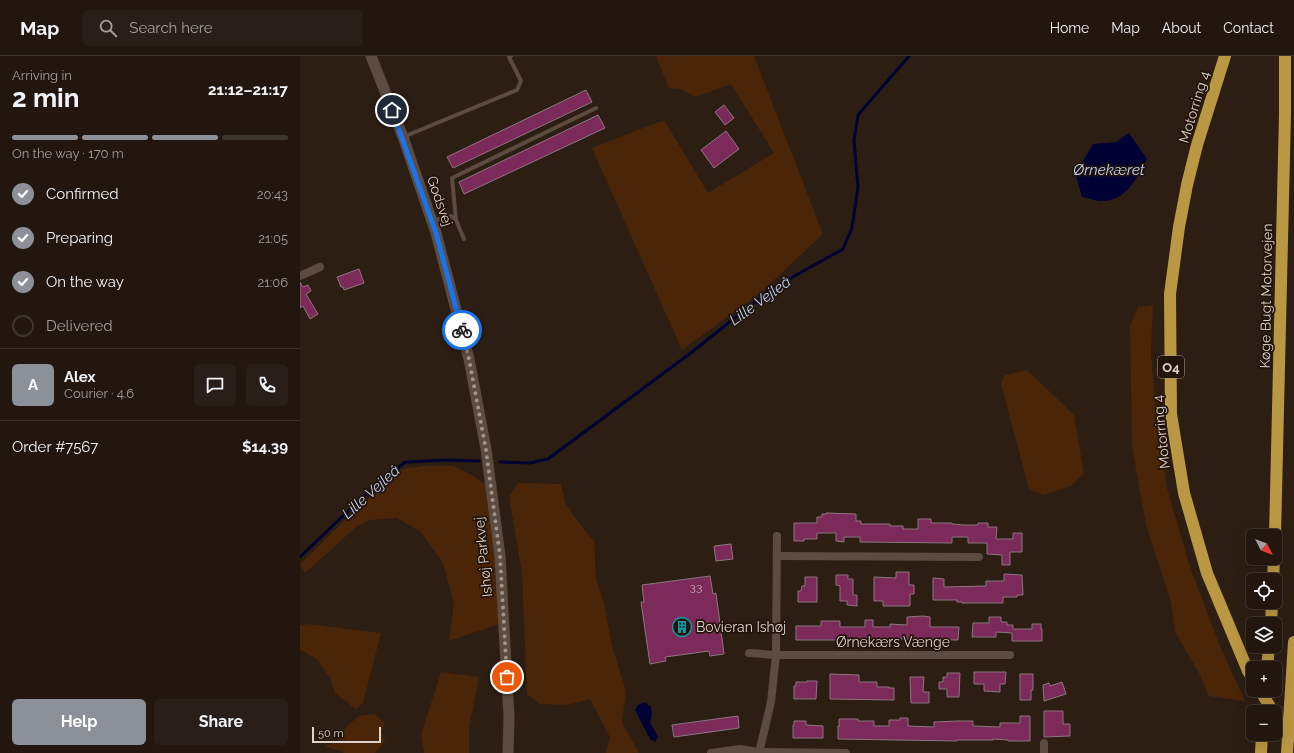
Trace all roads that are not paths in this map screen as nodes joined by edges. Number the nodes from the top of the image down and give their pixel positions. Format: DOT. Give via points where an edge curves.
graph roads {
  1 [pos="371,56"];
  2 [pos="511,56"];
  3 [pos="1226,56"];
  4 [pos="1285,56"];
  5 [pos="596,108"];
  6 [pos="403,137"];
  7 [pos="456,220"];
  8 [pos="432,222"];
  9 [pos="464,239"];
  10 [pos="320,267"];
  11 [pos="300,276"];
  12 [pos="469,359"];
  13 [pos="1275,529"];
  14 [pos="777,536"];
  15 [pos="778,556"];
  16 [pos="978,557"];
  17 [pos="1294,642"];
  18 [pos="749,653"];
  19 [pos="776,655"];
  20 [pos="1010,655"];
  21 [pos="1246,663"];
  22 [pos="1282,725"];
  23 [pos="1262,741"];
  24 [pos="1294,742"];
  25 [pos="1044,743"];
  26 [pos="759,752"];
  27 [pos="508,753"];
  28 [pos="711,753"];
  29 [pos="846,753"];
  30 [pos="1044,753"];
  31 [pos="1261,753"];
  32 [pos="1287,753"];
  1 -- 6 [label="street, Godsvej"];
  2 -- 6 [label="lane" via="509,58 521,81 517,90"];
  3 -- 21 [label="highway, Motorring 4 / O4" via="1197,145 1179,227 1170,294 1171,414 1184,492 1205,566"];
  4 -- 13 [label="highway, Køge Bugt Motorvejen"];
  5 -- 7 [label="lane" via="452,178"];
  6 -- 8 [label="street, Godsvej"];
  7 -- 8 [label="lane" via="451,216"];
  7 -- 9 [label="lane"];
  8 -- 12 [label="street, Godsvej"];
  10 -- 11 [label="street"];
  12 -- 27 [label="street, Ishøj Parkvej" via="486,450 500,556 509,717"];
  14 -- 15 [label="street"];
  15 -- 16 [label="street"];
  15 -- 19 [label="street"];
  17 -- 32 [label="highway"];
  18 -- 19 [label="street, Ørnekærs Vænge"];
  19 -- 20 [label="street, Ørnekærs Vænge"];
  19 -- 26 [label="street" via="771,702"];
  22 -- 24 [label="highway"];
  23 -- 31 [label="highway"];
  25 -- 30 [label="street"];
  26 -- 28 [label="street" via="740,749"];
  26 -- 29 [label="street"];
}
